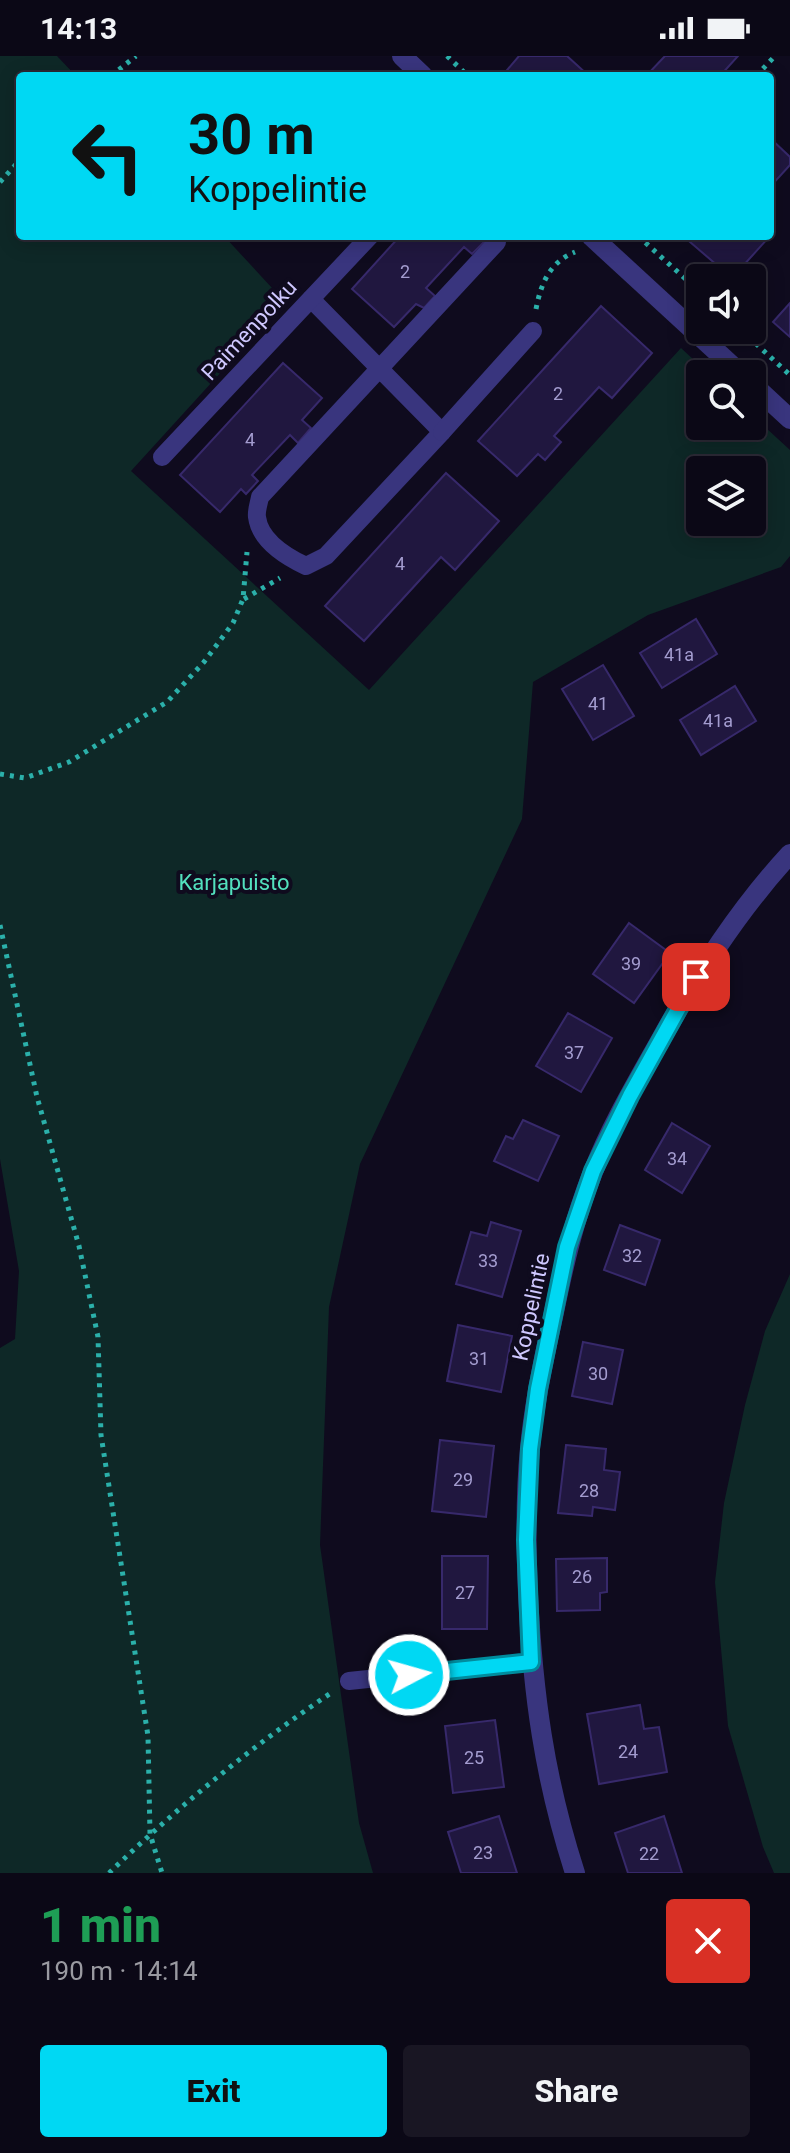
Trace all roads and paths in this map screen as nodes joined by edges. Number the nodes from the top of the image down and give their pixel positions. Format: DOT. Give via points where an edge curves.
graph roads {
  1 [pos="136,56"];
  2 [pos="402,56"];
  3 [pos="447,56"];
  4 [pos="775,56"];
  5 [pos="116,72"];
  6 [pos="419,72"];
  7 [pos="464,72"];
  8 [pos="760,72"];
  9 [pos="16,164"];
  10 [pos="0,182"];
  11 [pos="366,240"];
  12 [pos="595,240"];
  13 [pos="642,240"];
  14 [pos="497,242"];
  15 [pos="686,279"];
  16 [pos="311,299"];
  17 [pos="533,331"];
  18 [pos="756,344"];
  19 [pos="726,360"];
  20 [pos="379,370"];
  21 [pos="790,375"];
  22 [pos="766,397"];
  23 [pos="790,419"];
  24 [pos="442,432"];
  25 [pos="162,457"];
  26 [pos="257,517"];
  27 [pos="306,566"];
  28 [pos="243,599"];
  29 [pos="0,774"];
  30 [pos="790,854"];
  31 [pos="0,925"];
  32 [pos="531,1662"];
  33 [pos="349,1681"];
  34 [pos="150,1834"];
  35 [pos="109,1873"];
  36 [pos="162,1873"];
  37 [pos="575,1873"];
  1 -- 5 [label="path"];
  2 -- 6 [label="street"];
  3 -- 7 [label="path"];
  4 -- 8 [label="path"];
  9 -- 10 [label="path"];
  11 -- 16 [label="lane, Paimenpolku"];
  12 -- 17 [label="path" via="559,258 536,305"];
  12 -- 19 [label="street"];
  13 -- 15 [label="path"];
  14 -- 20 [label="lane"];
  16 -- 20 [label="lane"];
  16 -- 25 [label="lane, Paimenpolku"];
  17 -- 24 [label="lane"];
  18 -- 21 [label="path"];
  20 -- 24 [label="lane"];
  20 -- 26 [label="lane" via="260,497"];
  22 -- 23 [label="street"];
  24 -- 27 [label="lane" via="326,556"];
  26 -- 27 [label="lane" via="267,539"];
  26 -- 28 [label="path" via="250,530"];
  27 -- 28 [label="path"];
  28 -- 29 [label="path" via="233,623 167,702 69,762 25,778"];
  30 -- 32 [label="street, Koppelintie" via="738,914 696,977 599,1158 567,1247 530,1449 526,1540"];
  31 -- 34 [label="path" via="98,1337 101,1435 148,1736"];
  32 -- 33 [label="lane"];
  32 -- 37 [label="street, Koppelintie" via="547,1772"];
  33 -- 34 [label="path" via="271,1733"];
  34 -- 35 [label="path"];
  34 -- 36 [label="path"];
}
